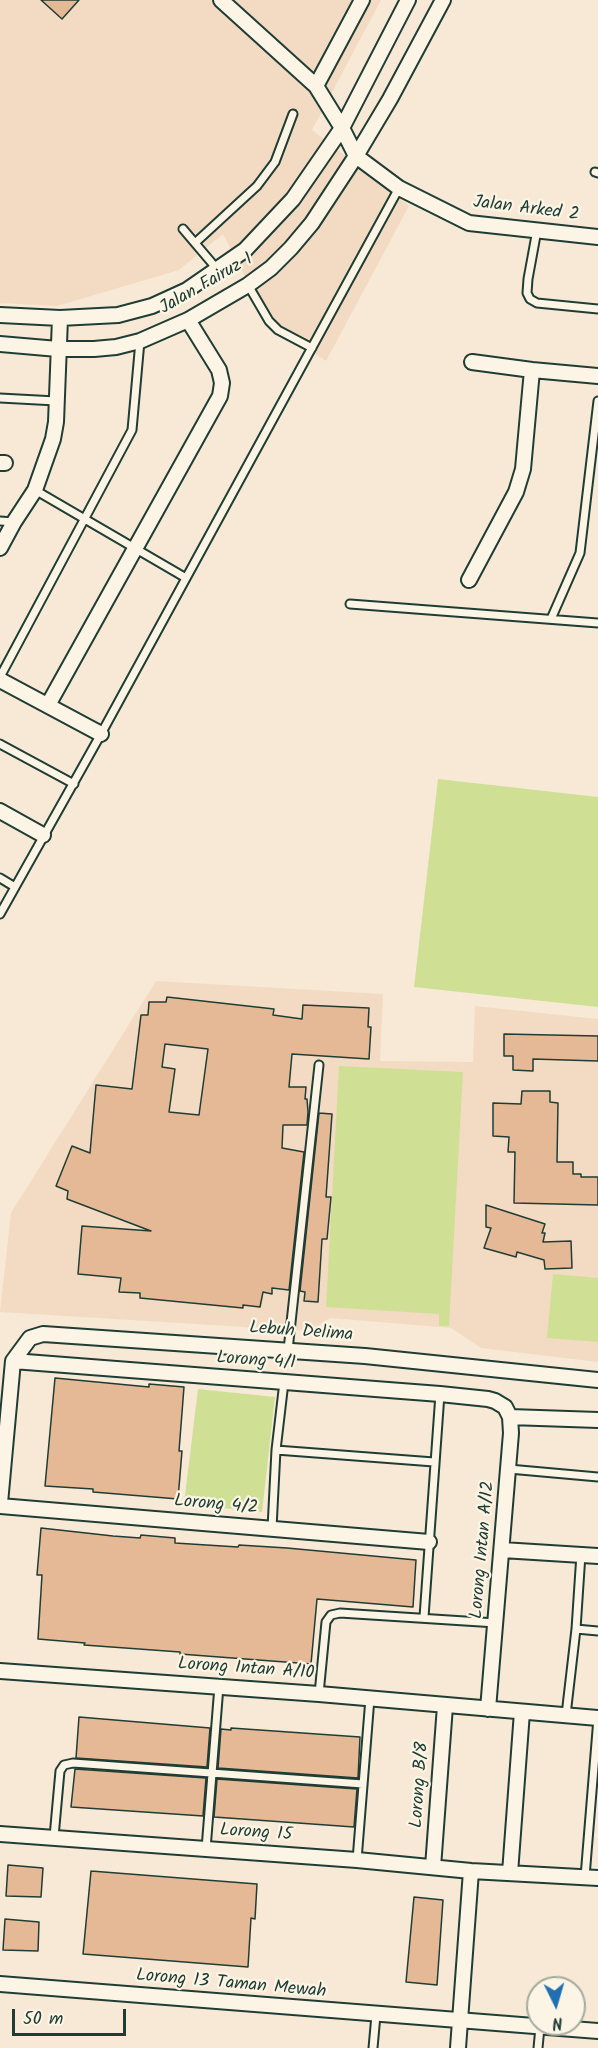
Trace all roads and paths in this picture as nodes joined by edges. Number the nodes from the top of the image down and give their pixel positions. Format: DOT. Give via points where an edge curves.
graph roads {
  1 [pos="221,0"];
  2 [pos="362,0"];
  3 [pos="408,0"];
  4 [pos="443,0"];
  5 [pos="316,86"];
  6 [pos="293,114"];
  7 [pos="342,128"];
  8 [pos="356,156"];
  9 [pos="399,188"];
  10 [pos="183,229"];
  11 [pos="537,230"];
  12 [pos="598,237"];
  13 [pos="195,243"];
  14 [pos="217,269"];
  15 [pos="248,285"];
  16 [pos="598,309"];
  17 [pos="0,315"];
  18 [pos="60,318"];
  19 [pos="188,320"];
  20 [pos="140,341"];
  21 [pos="0,344"];
  22 [pos="312,348"];
  23 [pos="58,349"];
  24 [pos="472,362"];
  25 [pos="532,370"];
  26 [pos="598,376"];
  27 [pos="0,398"];
  28 [pos="56,401"];
  29 [pos="598,401"];
  30 [pos="35,490"];
  31 [pos="86,518"];
  32 [pos="7,522"];
  33 [pos="136,547"];
  34 [pos="0,548"];
  35 [pos="186,578"];
  36 [pos="468,580"];
  37 [pos="350,604"];
  38 [pos="551,619"];
  39 [pos="598,623"];
  40 [pos="0,678"];
  41 [pos="48,705"];
  42 [pos="101,734"];
  43 [pos="0,744"];
  44 [pos="74,784"];
  45 [pos="0,811"];
  46 [pos="43,835"];
  47 [pos="0,878"];
  48 [pos="15,886"];
  49 [pos="0,914"];
  50 [pos="319,1065"];
  51 [pos="288,1350"];
  52 [pos="13,1361"];
  53 [pos="598,1380"];
  54 [pos="284,1382"];
  55 [pos="440,1394"];
  56 [pos="510,1418"];
  57 [pos="598,1420"];
  58 [pos="276,1450"];
  59 [pos="435,1462"];
  60 [pos="509,1469"];
  61 [pos="598,1477"];
  62 [pos="0,1504"];
  63 [pos="272,1528"];
  64 [pos="429,1542"];
  65 [pos="502,1550"];
  66 [pos="580,1554"];
  67 [pos="598,1556"];
  68 [pos="424,1617"];
  69 [pos="496,1623"];
  70 [pos="576,1629"];
  71 [pos="598,1631"];
  72 [pos="0,1671"];
  73 [pos="219,1686"];
  74 [pos="319,1694"];
  75 [pos="370,1698"];
  76 [pos="445,1706"];
  77 [pos="488,1709"];
  78 [pos="522,1712"];
  79 [pos="566,1715"];
  80 [pos="598,1718"];
  81 [pos="212,1774"];
  82 [pos="363,1784"];
  83 [pos="595,1801"];
  84 [pos="0,1834"];
  85 [pos="54,1837"];
  86 [pos="206,1849"];
  87 [pos="357,1860"];
  88 [pos="433,1867"];
  89 [pos="471,1871"];
  90 [pos="510,1873"];
  91 [pos="592,1878"];
  92 [pos="0,1984"];
  93 [pos="376,2015"];
  94 [pos="460,2021"];
  95 [pos="526,2026"];
  96 [pos="373,2048"];
  97 [pos="458,2048"];
  1 -- 5 [label="street, Jalan Arked 2"];
  2 -- 5 [label="street"];
  3 -- 7 [label="street"];
  4 -- 8 [label="street, Jalan Fairuz 1"];
  5 -- 7 [label="street, Jalan Arked 2"];
  6 -- 13 [label="lane" via="275,162 257,186"];
  7 -- 8 [label="street, Jalan Arked 2"];
  7 -- 14 [label="street" via="292,199 244,250"];
  8 -- 9 [label="street, Jalan Arked 2"];
  8 -- 15 [label="street, Jalan Fairuz 1" via="312,223 271,268"];
  9 -- 11 [label="street, Jalan Arked 2" via="469,223"];
  9 -- 22 [label="lane"];
  10 -- 13 [label="lane"];
  11 -- 12 [label="street, Jalan Arked 2"];
  11 -- 16 [label="lane" via="528,279 530,299"];
  13 -- 14 [label="lane"];
  14 -- 18 [label="street" via="187,290 152,306 118,315"];
  15 -- 19 [label="street, Jalan Fairuz 1"];
  15 -- 22 [label="lane" via="269,321"];
  17 -- 18 [label="street"];
  18 -- 23 [label="street"];
  19 -- 20 [label="street, Jalan Fairuz 1"];
  19 -- 33 [label="street" via="219,370 220,396"];
  20 -- 23 [label="street, Jalan Fairuz 1" via="116,347"];
  20 -- 31 [label="lane" via="132,430"];
  21 -- 23 [label="street, Jalan Fairuz 1"];
  22 -- 35 [label="lane"];
  23 -- 28 [label="street"];
  24 -- 25 [label="street"];
  25 -- 26 [label="street"];
  25 -- 36 [label="street" via="523,469 516,492"];
  27 -- 28 [label="lane"];
  28 -- 30 [label="street" via="54,439"];
  29 -- 38 [label="lane" via="580,554"];
  30 -- 31 [label="lane"];
  30 -- 32 [label="street"];
  31 -- 33 [label="lane"];
  31 -- 40 [label="lane"];
  32 -- 34 [label="street"];
  33 -- 35 [label="lane"];
  33 -- 41 [label="street"];
  35 -- 42 [label="lane"];
  37 -- 38 [label="lane"];
  38 -- 39 [label="lane"];
  40 -- 41 [label="street"];
  41 -- 42 [label="street"];
  42 -- 44 [label="lane"];
  43 -- 44 [label="lane"];
  44 -- 46 [label="lane"];
  45 -- 46 [label="street"];
  46 -- 48 [label="lane"];
  47 -- 48 [label="lane"];
  48 -- 49 [label="lane"];
  50 -- 51 [label="lane"];
  51 -- 52 [label="street, Lebuh Delima" via="43,1334 30,1338"];
  51 -- 53 [label="street, Lebuh Delima"];
  52 -- 54 [label="street, Lorong 4/1"];
  52 -- 62 [label="street"];
  54 -- 55 [label="street, Lorong 4/1"];
  54 -- 58 [label="lane"];
  55 -- 56 [label="street, Lorong 4/1" via="495,1401 505,1407"];
  55 -- 59 [label="lane"];
  56 -- 57 [label="street"];
  56 -- 60 [label="street, Lorong Intan A/12"];
  58 -- 59 [label="lane"];
  58 -- 63 [label="lane"];
  59 -- 64 [label="lane"];
  60 -- 61 [label="lane"];
  60 -- 65 [label="street, Lorong Intan A/12"];
  62 -- 63 [label="street, Lorong 4/2"];
  63 -- 64 [label="street, Lorong 4/2"];
  64 -- 68 [label="lane"];
  65 -- 66 [label="street"];
  65 -- 69 [label="street, Lorong Intan A/12"];
  66 -- 67 [label="street"];
  66 -- 70 [label="lane"];
  68 -- 69 [label="lane"];
  68 -- 74 [label="lane" via="331,1615 326,1622"];
  69 -- 77 [label="street, Lorong Intan A/12"];
  70 -- 71 [label="lane"];
  70 -- 79 [label="lane"];
  72 -- 73 [label="street, Lorong Intan A/10"];
  73 -- 74 [label="street, Lorong Intan A/10"];
  73 -- 81 [label="lane"];
  74 -- 75 [label="street, Lorong Intan A/10"];
  75 -- 76 [label="street, Lorong Intan A/10"];
  75 -- 82 [label="lane"];
  76 -- 77 [label="street, Lorong Intan A/10"];
  76 -- 88 [label="street, Lorong B/8"];
  77 -- 78 [label="street, Lorong Intan A/10"];
  78 -- 79 [label="street, Lorong Intan A/10"];
  78 -- 90 [label="street"];
  79 -- 80 [label="street, Lorong Intan A/10"];
  80 -- 83 [label="lane"];
  81 -- 82 [label="lane"];
  81 -- 85 [label="lane" via="64,1765"];
  81 -- 86 [label="lane"];
  82 -- 87 [label="lane"];
  83 -- 91 [label="lane"];
  84 -- 85 [label="street, Lorong 15"];
  85 -- 86 [label="street, Lorong 15"];
  86 -- 87 [label="street, Lorong 15"];
  87 -- 88 [label="street, Lorong 15"];
  88 -- 89 [label="street, Lorong 15"];
  89 -- 90 [label="street, Lorong 15"];
  89 -- 94 [label="street"];
  90 -- 91 [label="street, Lorong 15"];
  92 -- 93 [label="street, Lorong 13 Taman Mewah"];
  93 -- 94 [label="street, Lorong 13 Taman Mewah"];
  93 -- 96 [label="lane"];
  94 -- 95 [label="street, Lorong 13 Taman Mewah"];
  94 -- 97 [label="street"];
}
